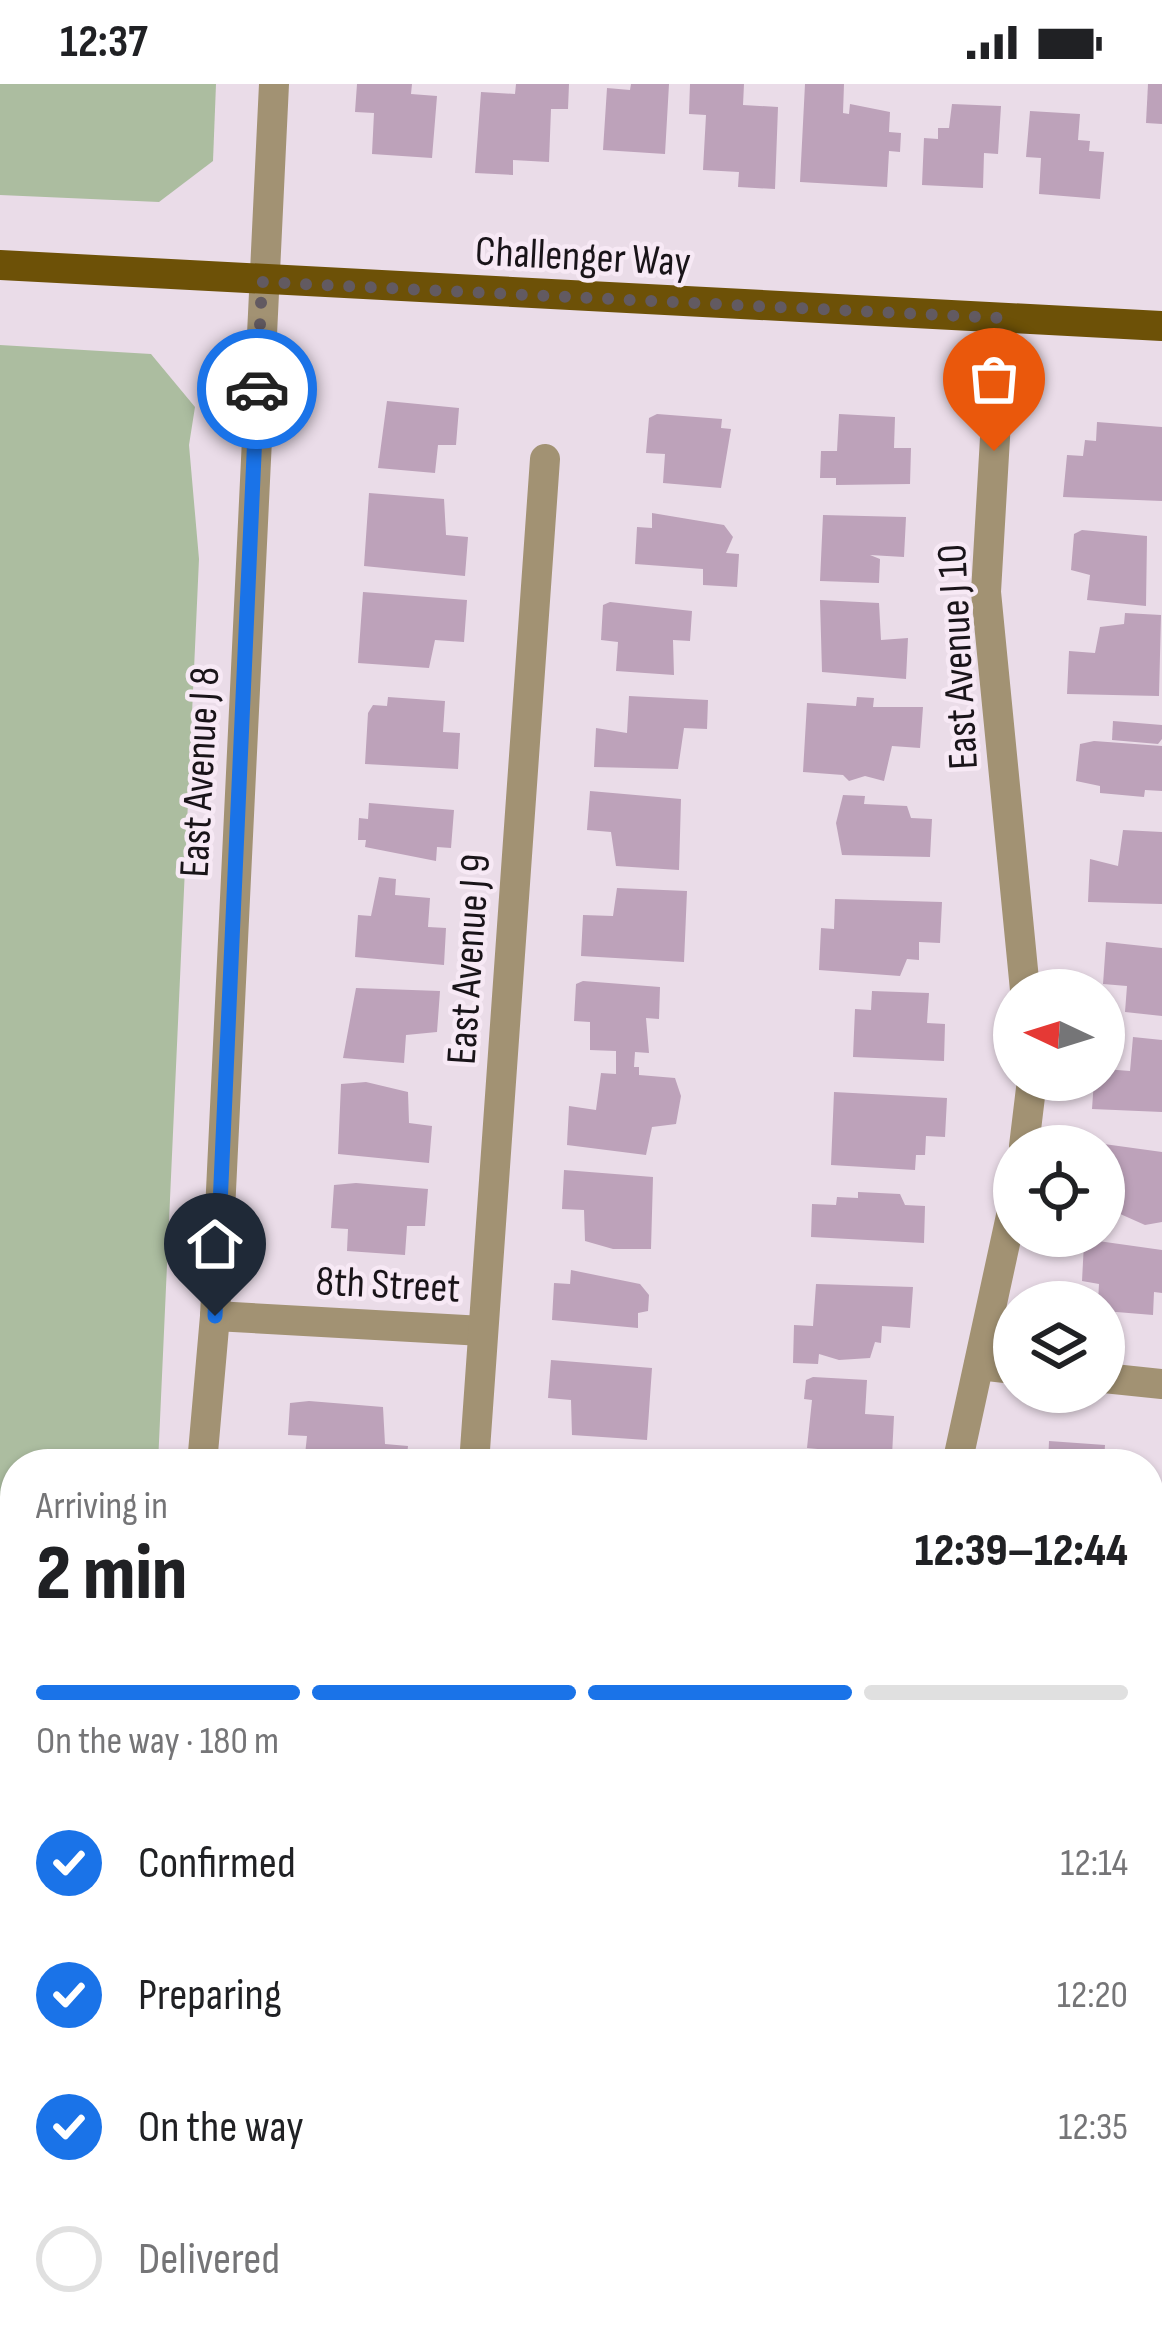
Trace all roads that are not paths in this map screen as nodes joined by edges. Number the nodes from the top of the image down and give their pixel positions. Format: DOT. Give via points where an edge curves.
graph roads {
  1 [pos="274,84"];
  2 [pos="0,265"];
  3 [pos="262,282"];
  4 [pos="1002,318"];
  5 [pos="1162,326"];
  6 [pos="545,460"];
  7 [pos="1023,969"];
  8 [pos="1002,1257"];
  9 [pos="215,1316"];
  10 [pos="483,1331"];
  11 [pos="979,1365"];
  12 [pos="993,1367"];
  13 [pos="1125,1380"];
  14 [pos="1162,1384"];
  15 [pos="203,1449"];
  16 [pos="475,1449"];
  17 [pos="960,1449"];
  1 -- 3 [label="street, East Avenue J 8"];
  2 -- 3 [label="main road, Challenger Way"];
  3 -- 4 [label="main road, Challenger Way"];
  3 -- 9 [label="street, East Avenue J 8"];
  4 -- 5 [label="main road, Challenger Way"];
  4 -- 7 [label="street, East Avenue J 10" via="986,592"];
  6 -- 10 [label="street, East Avenue J 9"];
  8 -- 11 [label="street"];
  9 -- 10 [label="street, 8th Street"];
  9 -- 15 [label="street, East Avenue J 8"];
  10 -- 16 [label="street, East Avenue J 9"];
  11 -- 12 [label="street"];
  11 -- 17 [label="street"];
  13 -- 14 [label="street"];
}
